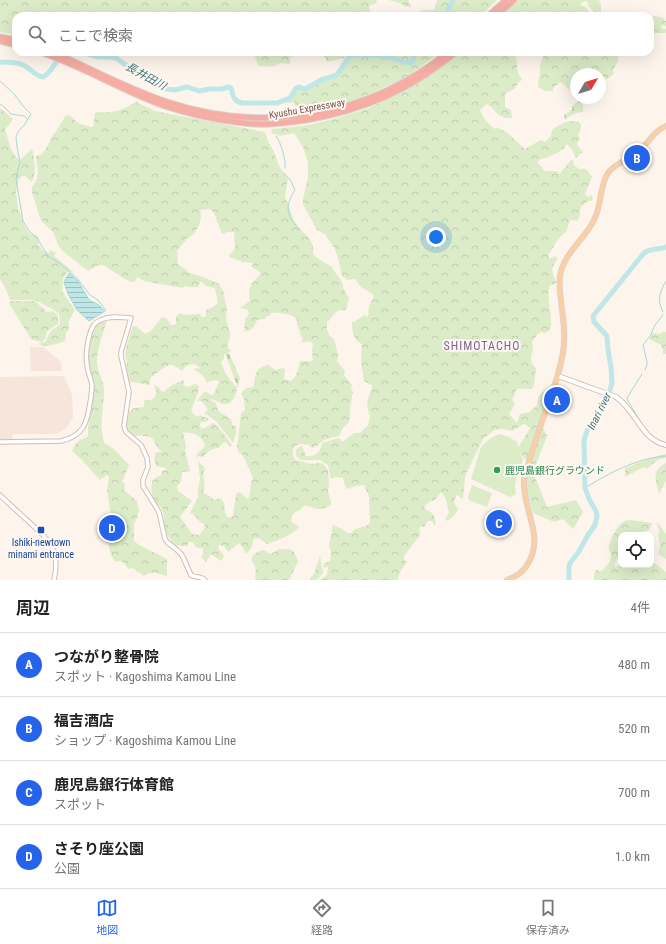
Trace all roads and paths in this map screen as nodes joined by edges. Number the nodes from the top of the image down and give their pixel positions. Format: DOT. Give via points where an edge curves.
graph roads {
  1 [pos="506,0"];
  2 [pos="514,0"];
  3 [pos="492,12"];
  4 [pos="500,12"];
  5 [pos="0,37"];
  6 [pos="12,39"];
  7 [pos="0,41"];
  8 [pos="12,44"];
  9 [pos="58,56"];
  10 [pos="444,56"];
  11 [pos="449,56"];
  12 [pos="438,63"];
  13 [pos="666,126"];
  14 [pos="558,376"];
  15 [pos="0,442"];
  16 [pos="666,445"];
  17 [pos="0,495"];
  18 [pos="54,580"];
  19 [pos="205,580"];
  20 [pos="507,580"];
  1 -- 3 [label="highway"];
  2 -- 4 [label="highway"];
  5 -- 6 [label="highway"];
  7 -- 8 [label="highway"];
  9 -- 12 [label="highway, Kyushu Expressway" via="167,102 207,113 247,118 317,113 360,102 400,87"];
  10 -- 12 [label="highway, Kyushu Expressway"];
  11 -- 12 [label="highway, Kyushu Expressway"];
  13 -- 14 [label="main road" via="655,133 640,151 612,168 604,182 595,218 566,259 560,274 564,340"];
  14 -- 16 [label="main road" via="616,397 625,404 651,439"];
  14 -- 20 [label="main road" via="524,480 525,497 535,535 532,558 526,568"];
  15 -- 19 [label="street" via="61,441 79,432 86,423 91,400 92,385 86,357 92,327 108,318 131,318 121,352 129,392 125,430 141,445 147,458 148,467 143,486 158,512 165,539 185,559 191,575"];
  17 -- 18 [label="street" via="49,543 55,559"];
}
